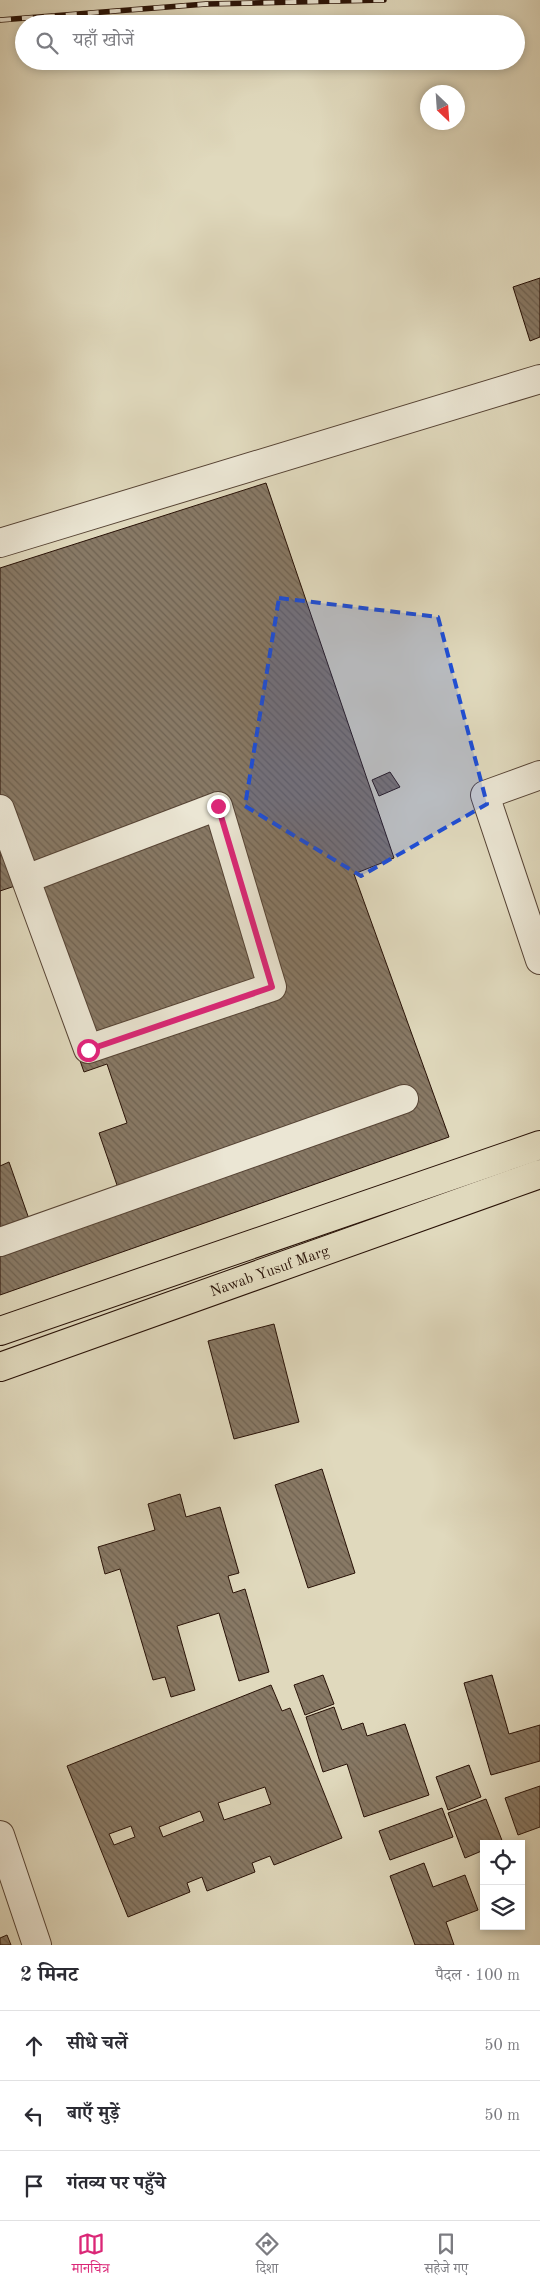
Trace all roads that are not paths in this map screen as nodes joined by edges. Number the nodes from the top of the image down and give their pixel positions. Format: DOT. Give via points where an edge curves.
graph roads {
  1 [pos="538,384"];
  2 [pos="0,542"];
  3 [pos="540,775"];
  4 [pos="0,809"];
  5 [pos="26,879"];
  6 [pos="540,960"];
  7 [pos="404,1099"];
  8 [pos="540,1145"];
  9 [pos="540,1174"];
  10 [pos="0,1242"];
  11 [pos="0,1331"];
  12 [pos="0,1367"];
  13 [pos="0,1835"];
  14 [pos="37,1945"];
  1 -- 2 [label="street"];
  3 -- 6 [label="street" via="485,795"];
  4 -- 5 [label="street"];
  5 -- 5 [label="street" via="88,1050 272,987 218,806"];
  7 -- 10 [label="street"];
  8 -- 11 [label="main road"];
  9 -- 12 [label="main road, Nawab Yusuf Marg"];
  13 -- 14 [label="street"];
}
